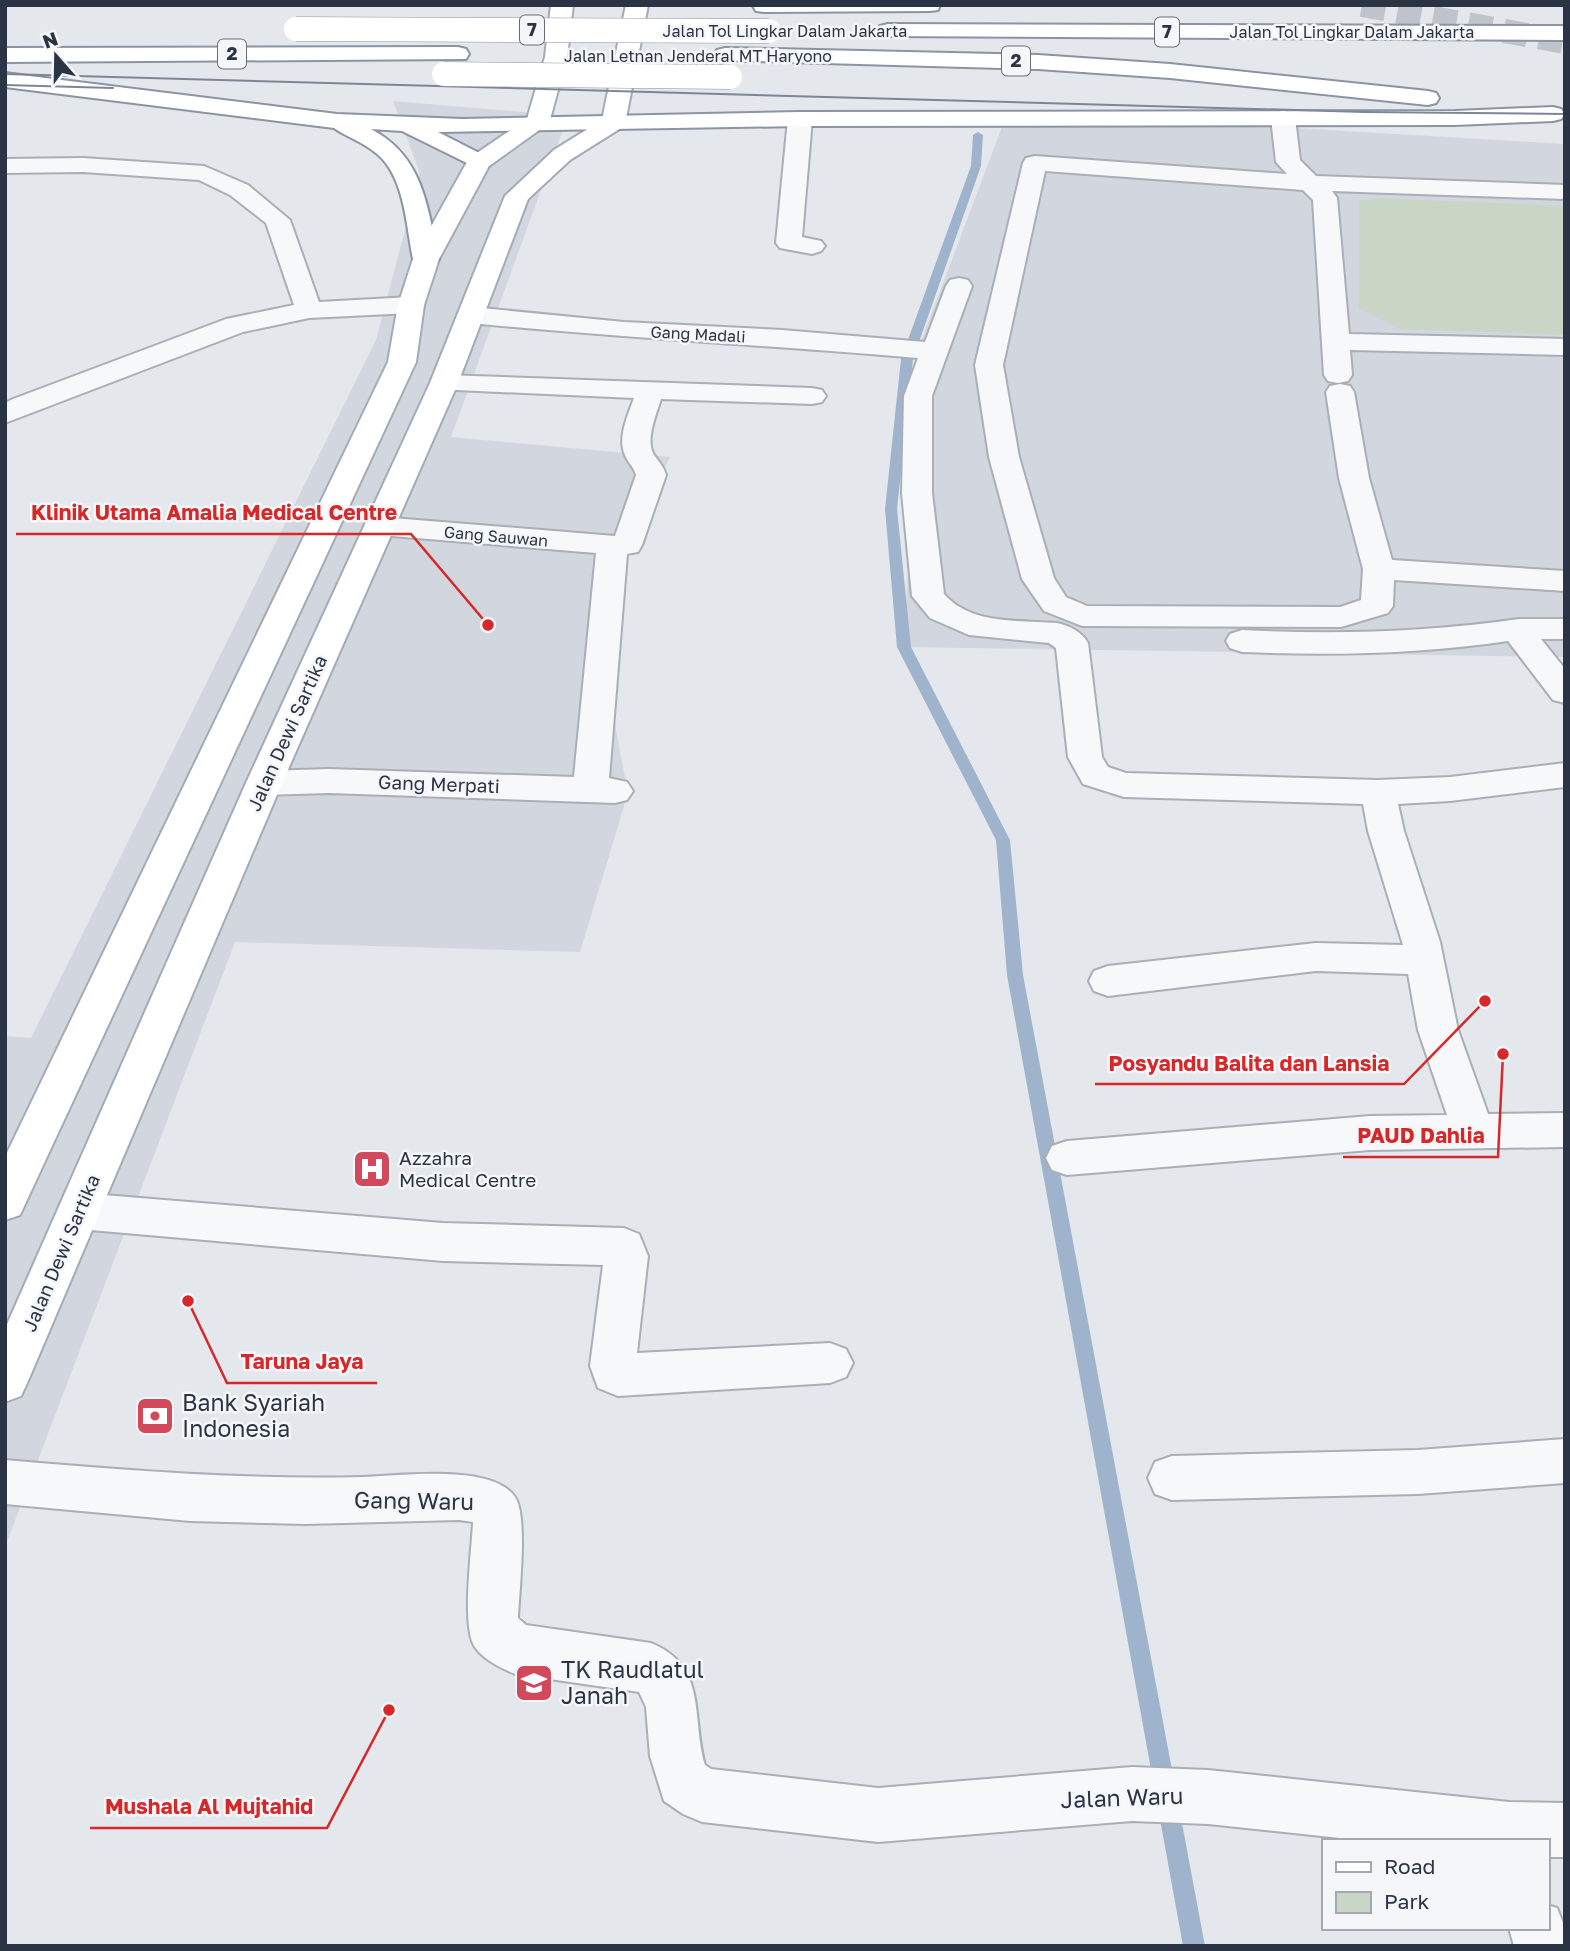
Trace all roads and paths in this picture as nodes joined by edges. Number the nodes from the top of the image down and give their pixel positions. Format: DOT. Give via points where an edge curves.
graph roads {
  1 [pos="562,5"];
  2 [pos="622,5"];
  3 [pos="637,5"];
  4 [pos="660,5"];
  5 [pos="957,5"];
  6 [pos="738,6"];
  7 [pos="764,6"];
  8 [pos="269,29"];
  9 [pos="796,31"];
  10 [pos="866,31"];
  11 [pos="1565,33"];
  12 [pos="5,55"];
  13 [pos="5,62"];
  14 [pos="728,66"];
  15 [pos="5,80"];
  16 [pos="1561,114"];
  17 [pos="1283,118"];
  18 [pos="800,119"];
  19 [pos="337,121"];
  20 [pos="537,123"];
  21 [pos="613,123"];
  22 [pos="406,124"];
  23 [pos="479,162"];
  24 [pos="1288,162"];
  25 [pos="5,166"];
  26 [pos="1075,168"];
  27 [pos="1309,183"];
  28 [pos="1565,192"];
  29 [pos="813,246"];
  30 [pos="426,259"];
  31 [pos="959,286"];
  32 [pos="411,305"];
  33 [pos="309,310"];
  34 [pos="471,315"];
  35 [pos="1337,342"];
  36 [pos="1565,347"];
  37 [pos="915,350"];
  38 [pos="444,383"];
  39 [pos="650,391"];
  40 [pos="812,396"];
  41 [pos="11,410"];
  42 [pos="380,526"];
  43 [pos="612,545"];
  44 [pos="1379,569"];
  45 [pos="1565,581"];
  46 [pos="1519,629"];
  47 [pos="1565,629"];
  48 [pos="1057,633"];
  49 [pos="1565,692"];
  50 [pos="1565,775"];
  51 [pos="264,783"];
  52 [pos="1377,792"];
  53 [pos="1425,960"];
  54 [pos="1108,981"];
  55 [pos="1565,1130"];
  56 [pos="1474,1132"];
  57 [pos="1067,1158"];
  58 [pos="5,1202"];
  59 [pos="79,1211"];
  60 [pos="830,1363"];
  61 [pos="5,1381"];
  62 [pos="1565,1461"];
  63 [pos="1172,1478"];
  64 [pos="5,1482"];
  65 [pos="683,1782"];
  66 [pos="1565,1830"];
  67 [pos="1511,1835"];
  1 -- 20 [label="main road" via="556,57"];
  2 -- 4 [label="main road, Jalan Tol Lingkar Dalam Jakarta"];
  3 -- 21 [label="main road"];
  5 -- 7 [label="main road, Jalan Tol Lingkar Dalam Jakarta"];
  6 -- 7 [label="main road, Jalan Tol Lingkar Dalam Jakarta"];
  8 -- 9 [label="main road, Jalan Tol Lingkar Dalam Jakarta / 7, bridge"];
  10 -- 11 [label="main road, Jalan Tol Lingkar Dalam Jakarta / 7"];
  12 -- 14 [label="main road, Jalan Letnan Jenderal MT Haryono / 2" via="458,54"];
  13 -- 14 [label="main road, Jalan Letnan Jenderal MT Haryono / 2, bridge" via="444,74"];
  14 -- 16 [label="main road, Jalan Letnan Jenderal MT Haryono / 2" via="1305,84"];
  15 -- 19 [label="main road"];
  16 -- 17 [label="main road"];
  17 -- 18 [label="main road"];
  17 -- 24 [label="street"];
  18 -- 21 [label="main road"];
  18 -- 29 [label="street" via="789,243"];
  19 -- 22 [label="main road"];
  19 -- 30 [label="main road" via="392,155 407,181"];
  20 -- 21 [label="main road"];
  20 -- 22 [label="main road"];
  20 -- 23 [label="main road"];
  21 -- 34 [label="main road, Jalan Dewi Sartika" via="562,155 517,196"];
  22 -- 23 [label="main road"];
  23 -- 30 [label="main road"];
  24 -- 26 [label="street" via="1069,149 1056,156"];
  24 -- 27 [label="street"];
  25 -- 33 [label="street" via="83,165 215,176 277,220"];
  26 -- 27 [label="street"];
  26 -- 44 [label="street" via="1035,163 989,365 1004,457 1038,579 1055,604 1082,616 1341,617 1377,606"];
  27 -- 28 [label="street"];
  27 -- 35 [label="street" via="1325,198"];
  30 -- 32 [label="main road"];
  31 -- 48 [label="street" via="918,396 917,493 928,596 941,611 980,628"];
  32 -- 33 [label="street"];
  32 -- 58 [label="main road" via="402,362"];
  33 -- 41 [label="street" via="236,325"];
  34 -- 37 [label="street, Gang Madali"];
  34 -- 38 [label="main road, Jalan Dewi Sartika"];
  35 -- 36 [label="street"];
  35 -- 44 [label="street" via="1354,478"];
  38 -- 39 [label="street"];
  38 -- 42 [label="main road, Jalan Dewi Sartika"];
  39 -- 40 [label="street"];
  39 -- 43 [label="street" via="638,451 651,467 651,475 627,545"];
  42 -- 43 [label="street, Gang Sauwan"];
  42 -- 51 [label="main road, Jalan Dewi Sartika"];
  43 -- 51 [label="street, Gang Merpati" via="603,790"];
  44 -- 45 [label="street"];
  46 -- 47 [label="street"];
  46 -- 48 [label="street" via="1470,637 1326,645"];
  46 -- 49 [label="street"];
  48 -- 52 [label="street" via="1072,643 1085,757 1089,768 1103,779 1124,785"];
  50 -- 52 [label="street" via="1450,789"];
  51 -- 59 [label="main road, Jalan Dewi Sartika"];
  52 -- 53 [label="street"];
  53 -- 54 [label="street" via="1315,957"];
  53 -- 56 [label="street" via="1438,1030"];
  55 -- 56 [label="street"];
  56 -- 57 [label="street" via="1370,1133"];
  59 -- 60 [label="street" via="443,1242 624,1247 614,1373"];
  59 -- 61 [label="main road, Jalan Dewi Sartika"];
  62 -- 63 [label="street" via="1418,1472"];
  64 -- 65 [label="street, Gang Waru" via="190,1499 459,1497 487,1502 498,1513 492,1629 514,1649 651,1668 664,1680 672,1707"];
  65 -- 67 [label="street, Jalan Waru" via="702,1795 878,1815 1132,1794 1208,1797"];
  66 -- 67 [label="street, Jalan Waru"];
}
